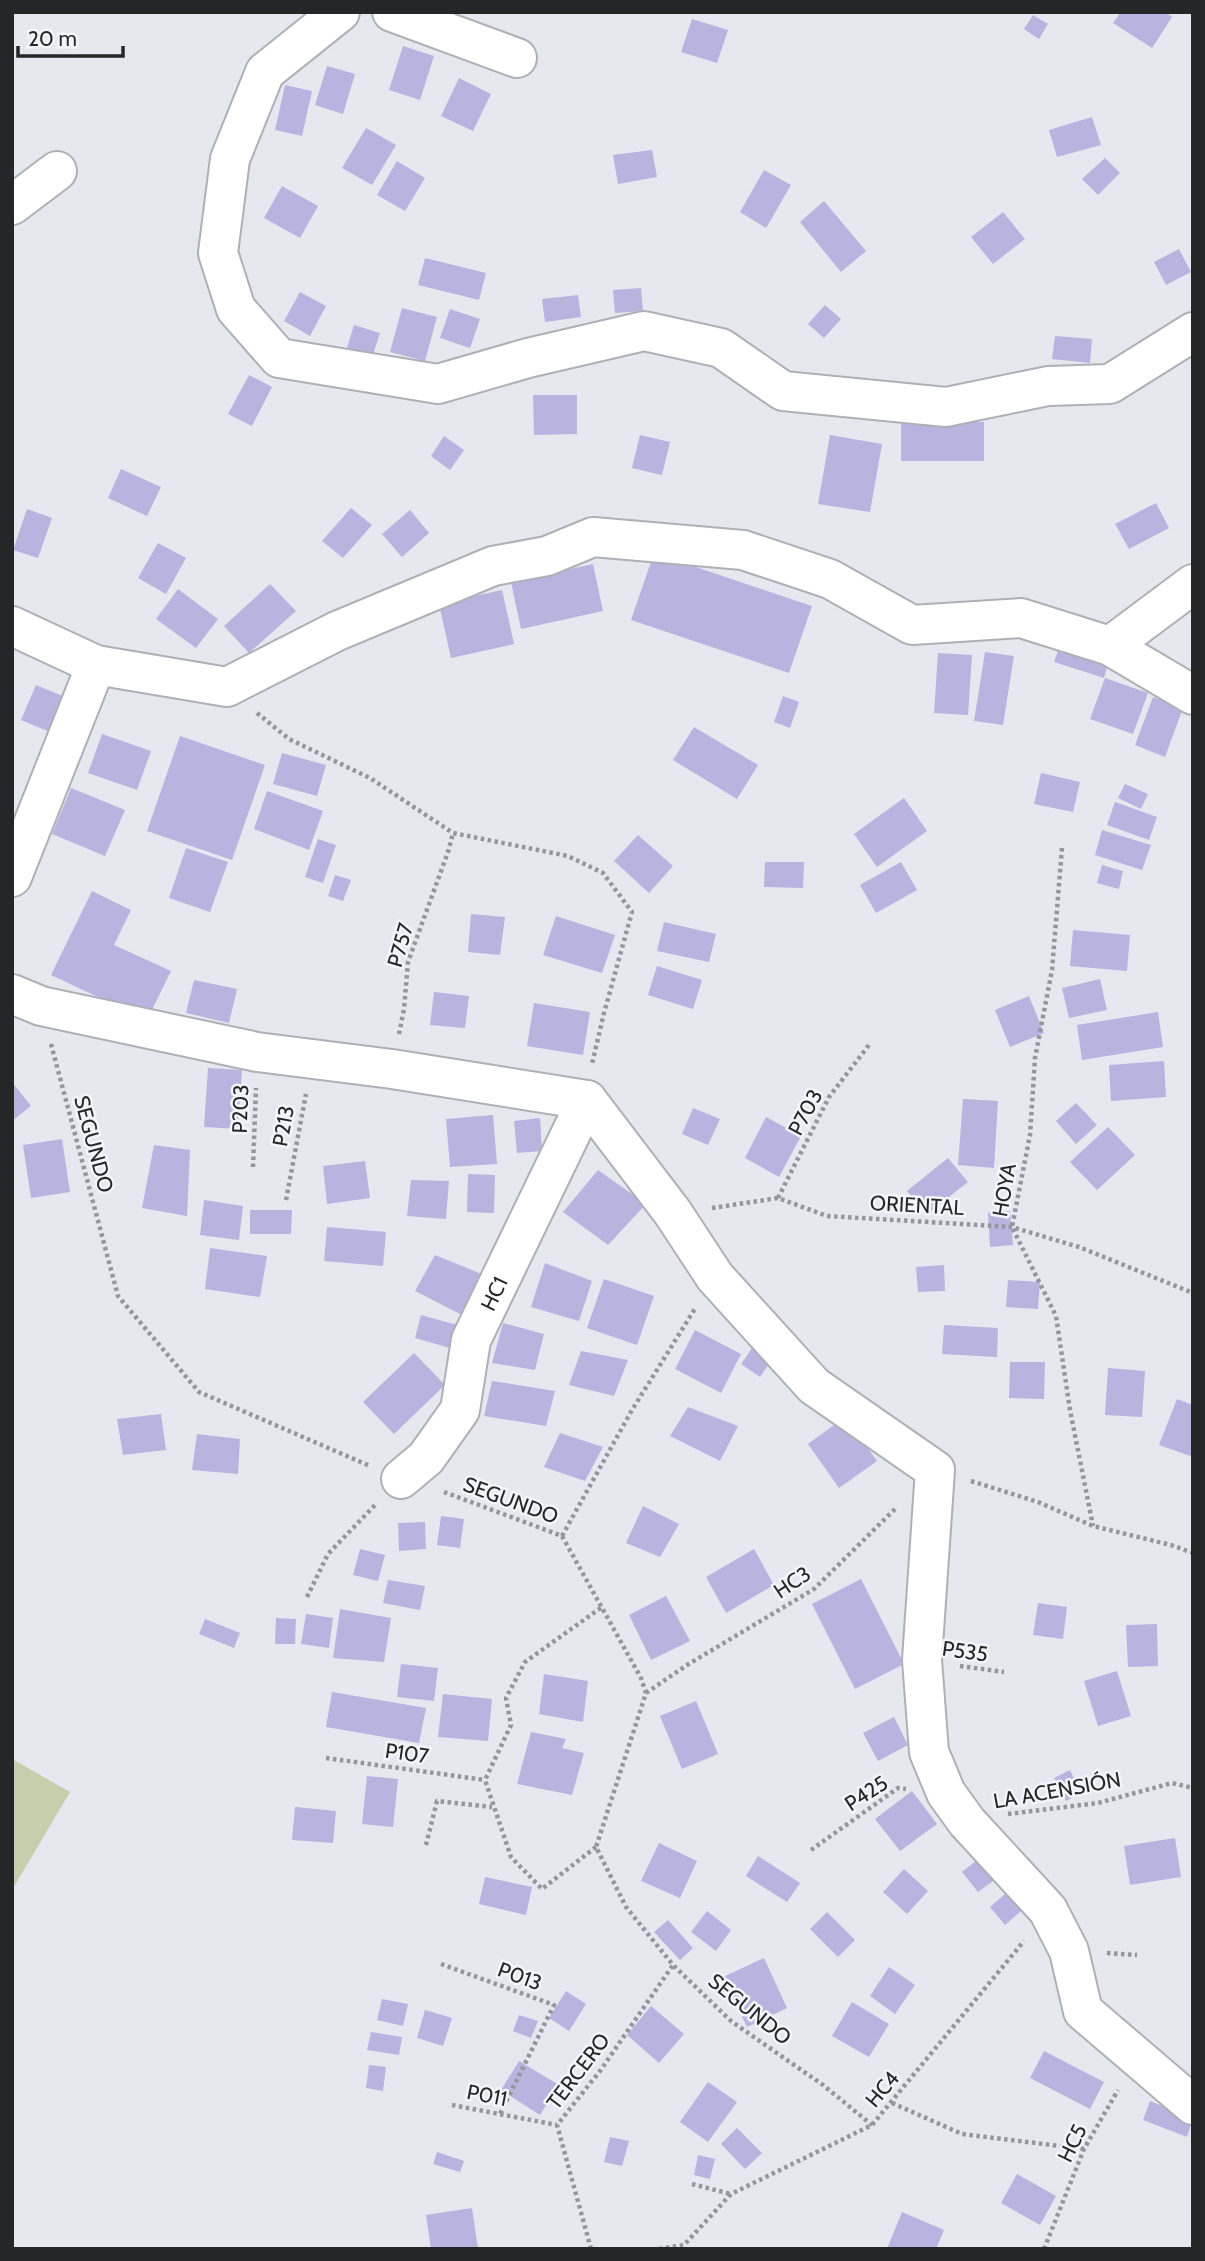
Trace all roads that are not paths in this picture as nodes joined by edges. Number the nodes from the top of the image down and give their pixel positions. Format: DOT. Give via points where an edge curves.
graph roads {
  1 [pos="340,12"];
  2 [pos="392,12"];
  3 [pos="517,58"];
  4 [pos="57,171"];
  5 [pos="12,205"];
  6 [pos="1193,332"];
  7 [pos="1193,584"];
  8 [pos="12,626"];
  9 [pos="1110,646"];
  10 [pos="96,665"];
  11 [pos="1193,695"];
  12 [pos="12,877"];
  13 [pos="27,1000"];
  14 [pos="587,1100"];
  15 [pos="401,1479"];
  16 [pos="1193,2105"];
  1 -- 6 [label="street" via="265,72 230,159 218,253 236,309 279,358 438,384 644,331 721,348 783,391 946,407 1048,386 1110,384"];
  2 -- 3 [label="street"];
  4 -- 5 [label="street"];
  7 -- 9 [label="street"];
  8 -- 10 [label="street"];
  9 -- 10 [label="street" via="1021,618 912,625 830,579 743,550 593,537 547,556 481,571 337,631 227,687"];
  9 -- 11 [label="street"];
  10 -- 12 [label="street"];
  13 -- 14 [label="street" via="257,1052"];
  14 -- 15 [label="street, HC1" via="471,1340 460,1410 426,1458"];
  14 -- 16 [label="street" via="715,1277 814,1385 935,1469 922,1660 929,1752 956,1807 1048,1910 1069,1951 1083,2011"];
}
